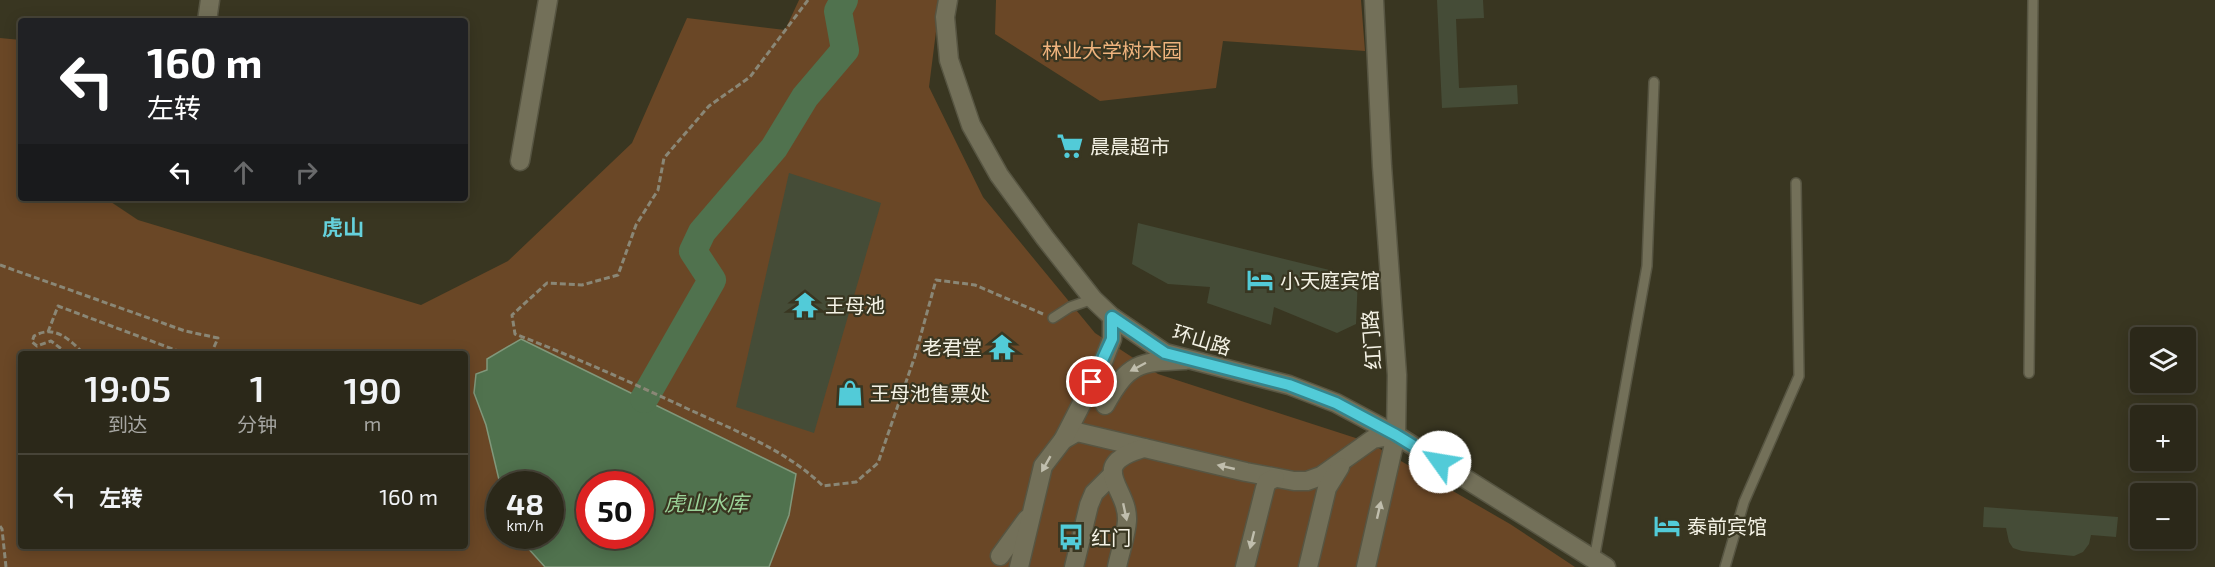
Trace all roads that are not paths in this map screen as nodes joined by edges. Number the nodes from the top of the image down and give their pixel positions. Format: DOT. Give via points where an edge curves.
graph roads {
  1 [pos="210,0"];
  2 [pos="548,0"];
  3 [pos="948,0"];
  4 [pos="1374,0"];
  5 [pos="2033,0"];
  6 [pos="207,18"];
  7 [pos="1654,82"];
  8 [pos="520,161"];
  9 [pos="1796,183"];
  10 [pos="1093,299"];
  11 [pos="1112,317"];
  12 [pos="1053,318"];
  13 [pos="1188,360"];
  14 [pos="2029,373"];
  15 [pos="1105,405"];
  16 [pos="1396,435"];
  17 [pos="1063,440"];
  18 [pos="1144,448"];
  19 [pos="1347,459"];
  20 [pos="1113,474"];
  21 [pos="1275,478"];
  22 [pos="1033,507"];
  23 [pos="1000,555"];
  24 [pos="1600,563"];
  25 [pos="1019,567"];
  26 [pos="1074,567"];
  27 [pos="1117,567"];
  28 [pos="1245,567"];
  29 [pos="1308,567"];
  30 [pos="1365,567"];
  31 [pos="1725,567"];
  1 -- 6 [label="street"];
  2 -- 8 [label="street"];
  3 -- 10 [label="street, 环山路" via="945,17 949,60 971,125 999,175"];
  4 -- 16 [label="street, 红门路" via="1397,375"];
  5 -- 14 [label="lane"];
  7 -- 24 [label="lane" via="1647,266"];
  9 -- 31 [label="lane" via="1798,376 1744,502"];
  10 -- 11 [label="street, 环山路"];
  10 -- 12 [label="lane"];
  11 -- 13 [label="street, 环山路" via="1165,353"];
  11 -- 17 [label="street" via="1112,339 1103,362"];
  13 -- 15 [label="street, one-way" via="1140,364 1127,373"];
  13 -- 16 [label="street, 环山路" via="1289,385 1336,403"];
  16 -- 19 [label="street" via="1373,439"];
  16 -- 24 [label="street, 环山路"];
  30 -- 16 [label="street, 红门路, one-way"];
  17 -- 18 [label="street" via="1077,432"];
  17 -- 22 [label="street, one-way" via="1043,466"];
  18 -- 20 [label="street" via="1125,454 1115,463"];
  21 -- 18 [label="street, one-way"];
  19 -- 21 [label="street" via="1307,481"];
  19 -- 29 [label="street" via="1327,488"];
  20 -- 26 [label="street" via="1094,493"];
  20 -- 27 [label="street, one-way" via="1127,520"];
  21 -- 28 [label="street, one-way" via="1265,488"];
  22 -- 23 [label="street"];
  22 -- 25 [label="street"];
}
